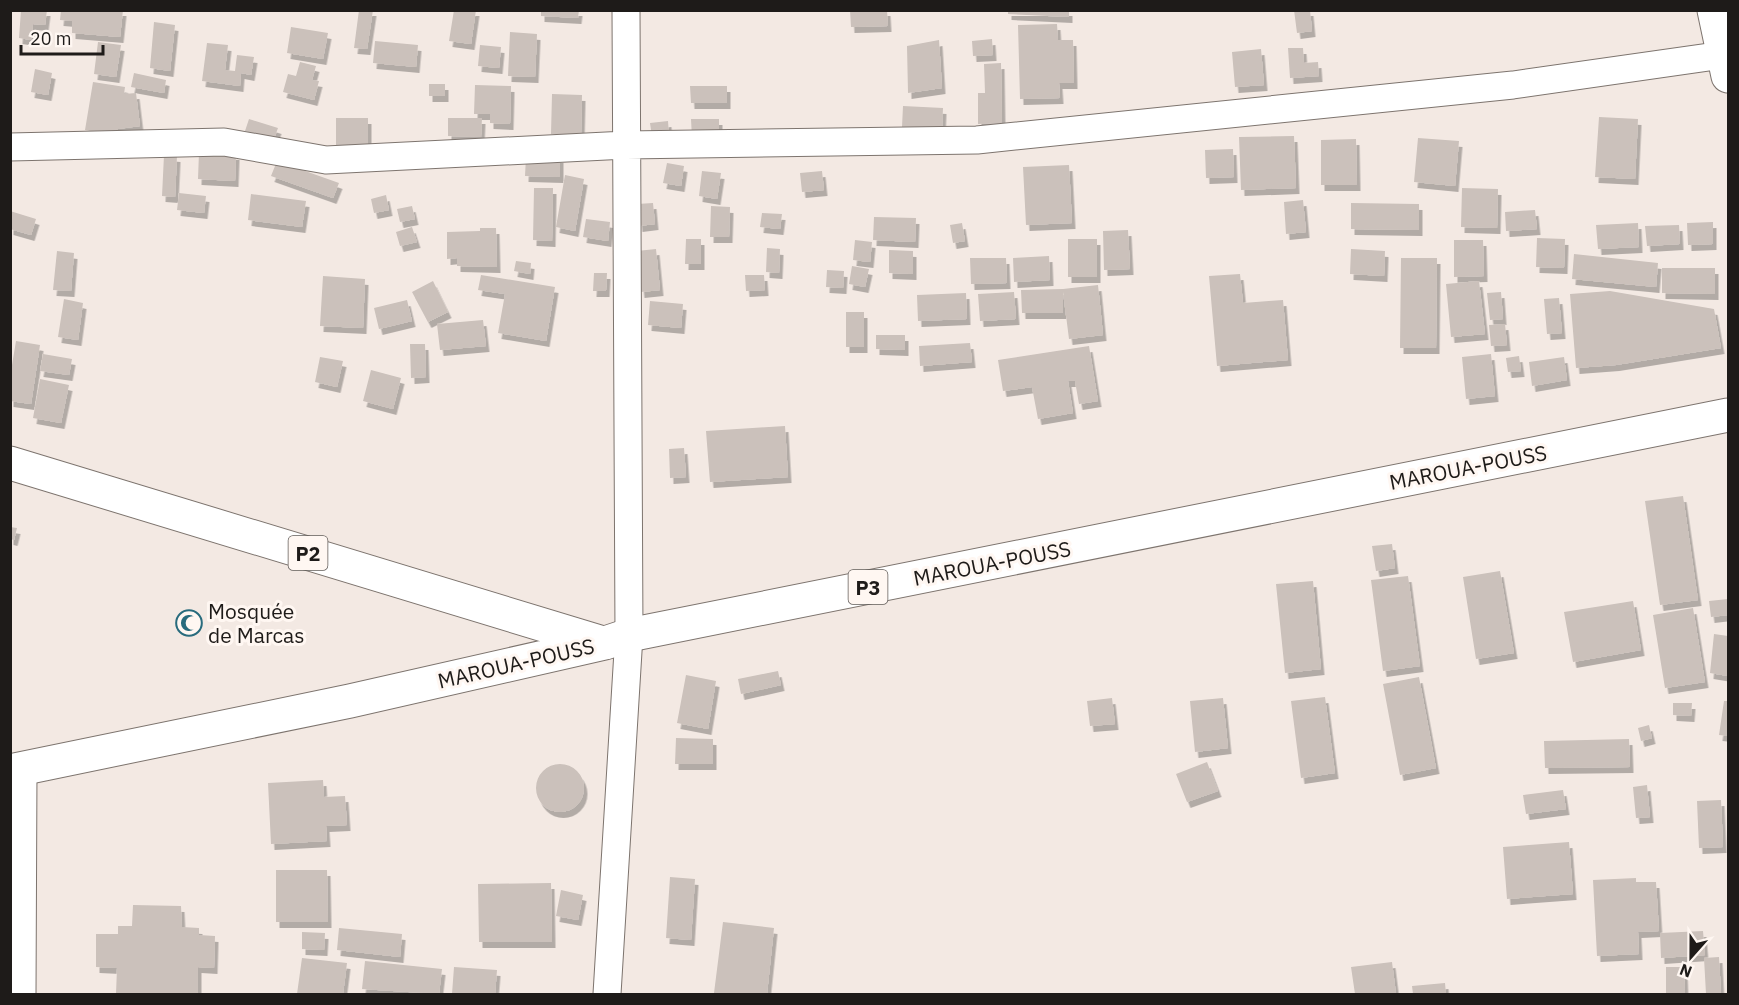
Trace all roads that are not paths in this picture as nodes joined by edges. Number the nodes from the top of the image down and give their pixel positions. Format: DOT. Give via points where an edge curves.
graph roads {
  1 [pos="626,10"];
  2 [pos="1714,10"];
  3 [pos="1726,66"];
  4 [pos="626,146"];
  5 [pos="10,147"];
  6 [pos="1728,415"];
  7 [pos="10,463"];
  8 [pos="617,639"];
  9 [pos="17,770"];
  10 [pos="22,994"];
  11 [pos="607,994"];
  1 -- 4 [label="street"];
  2 -- 3 [label="main road"];
  3 -- 4 [label="street" via="977,140"];
  4 -- 5 [label="street" via="335,160 224,142"];
  4 -- 8 [label="street"];
  6 -- 8 [label="main road, MAROUA-POUSS / P3"];
  7 -- 8 [label="main road, P2"];
  8 -- 9 [label="main road, MAROUA-POUSS / P3"];
  8 -- 11 [label="street"];
  9 -- 10 [label="street"];
}
